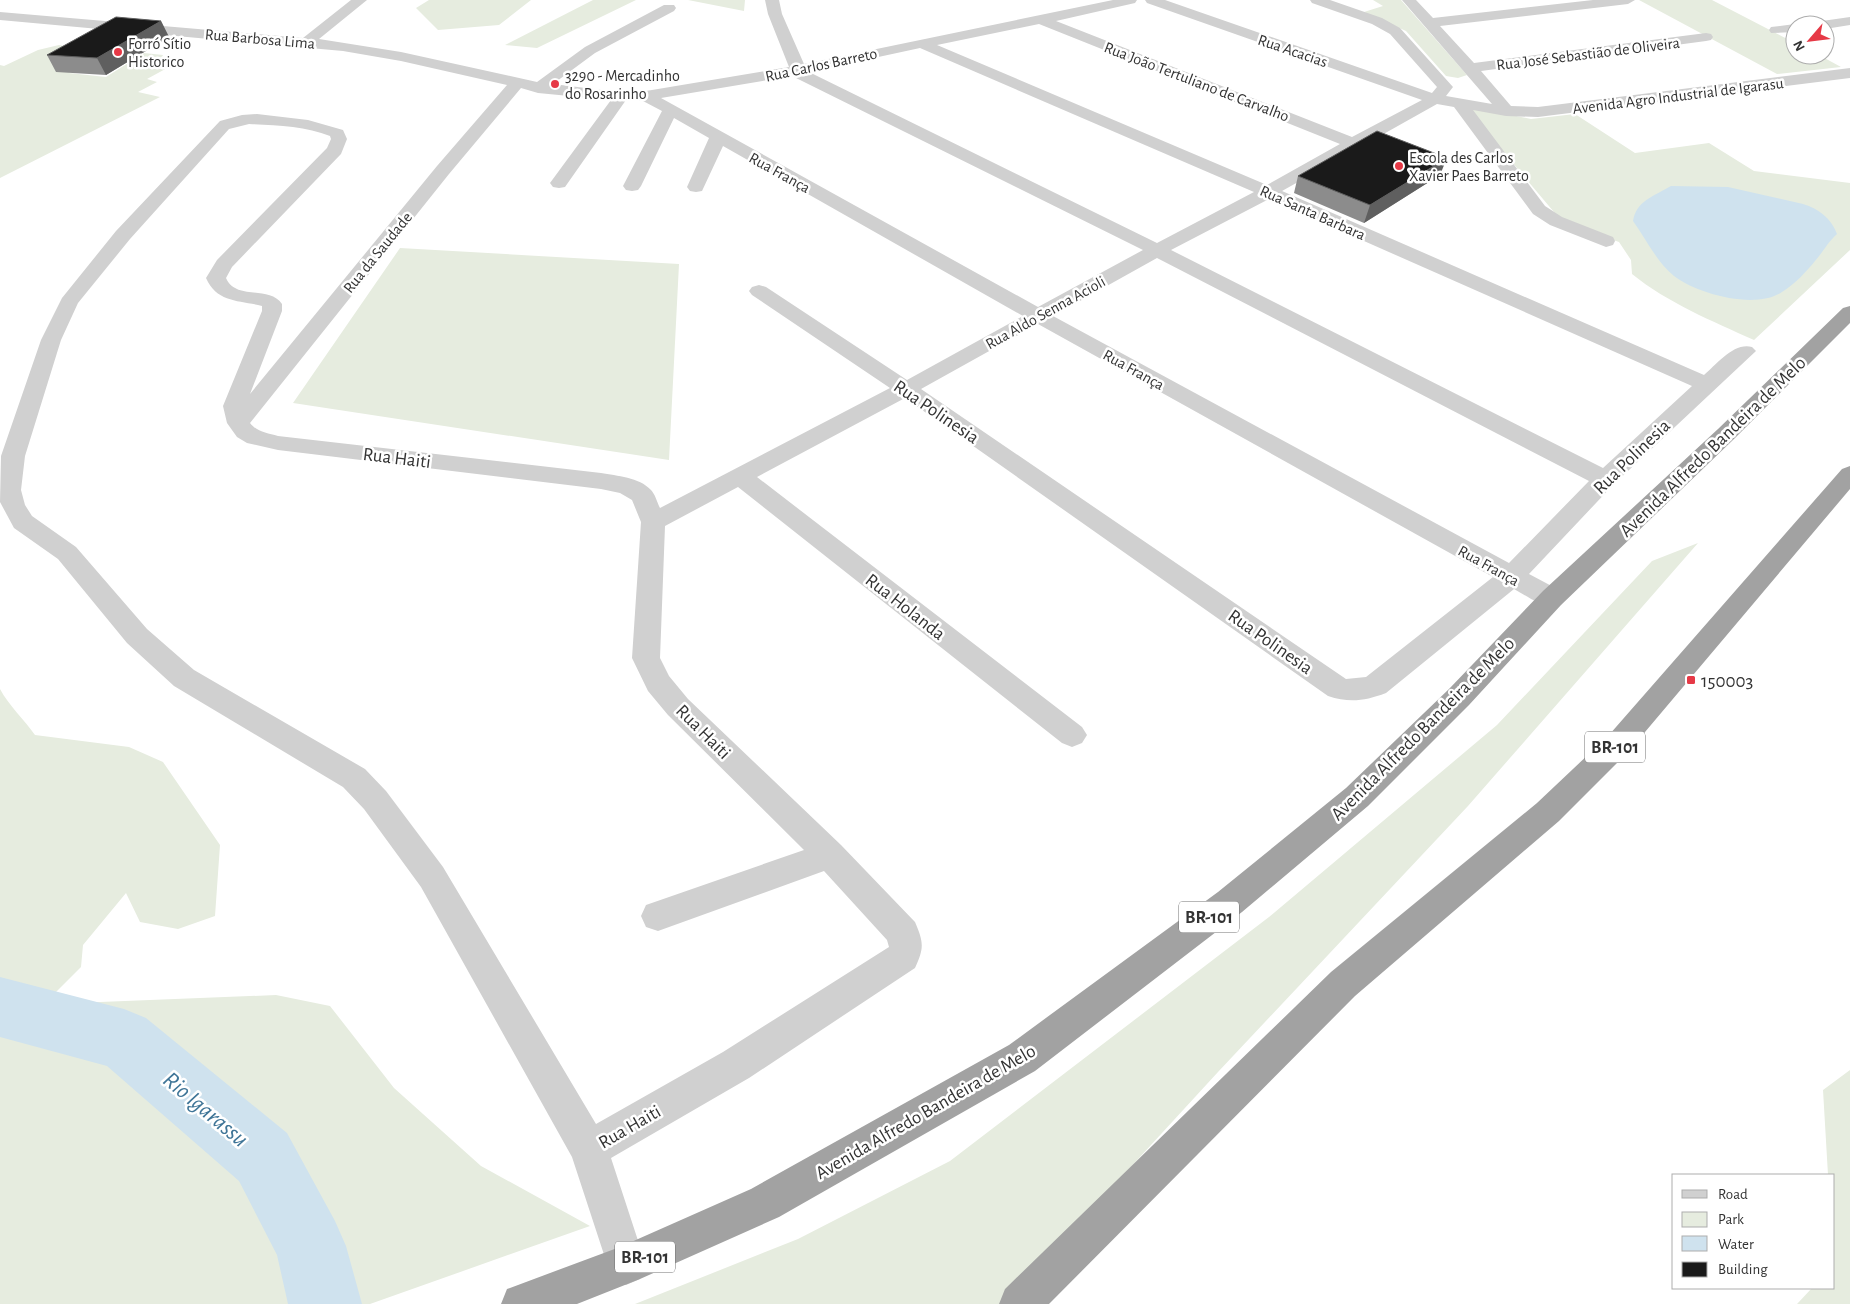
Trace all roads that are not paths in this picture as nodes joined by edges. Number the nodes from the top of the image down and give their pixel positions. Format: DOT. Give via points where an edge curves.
graph roads {
  1 [pos="360,0"];
  2 [pos="772,0"];
  3 [pos="1152,0"];
  4 [pos="1317,0"];
  5 [pos="1409,0"];
  6 [pos="1628,0"];
  7 [pos="1124,1"];
  8 [pos="669,8"];
  9 [pos="0,16"];
  10 [pos="1041,20"];
  11 [pos="1850,21"];
  12 [pos="1431,23"];
  13 [pos="1835,23"];
  14 [pos="1785,29"];
  15 [pos="1776,30"];
  16 [pos="1706,37"];
  17 [pos="308,41"];
  18 [pos="920,43"];
  19 [pos="1470,68"];
  20 [pos="794,72"];
  21 [pos="1850,74"];
  22 [pos="1482,81"];
  23 [pos="518,82"];
  24 [pos="538,88"];
  25 [pos="1440,94"];
  26 [pos="646,96"];
  27 [pos="621,97"];
  28 [pos="1460,104"];
  29 [pos="670,111"];
  30 [pos="1506,111"];
  31 [pos="718,137"];
  32 [pos="1353,143"];
  33 [pos="559,183"];
  34 [pos="632,186"];
  35 [pos="696,187"];
  36 [pos="1268,192"];
  37 [pos="1606,241"];
  38 [pos="1157,250"];
  39 [pos="759,290"];
  40 [pos="1850,312"];
  41 [pos="1039,316"];
  42 [pos="1746,351"];
  43 [pos="1706,384"];
  44 [pos="906,389"];
  45 [pos="238,423"];
  46 [pos="1850,474"];
  47 [pos="741,477"];
  48 [pos="1605,479"];
  49 [pos="653,522"];
  50 [pos="1511,577"];
  51 [pos="1552,598"];
  52 [pos="1072,735"];
  53 [pos="830,855"];
  54 [pos="658,916"];
  55 [pos="588,1149"];
  56 [pos="626,1265"];
  57 [pos="522,1304"];
  58 [pos="1020,1304"];
  1 -- 17 [label="street"];
  2 -- 20 [label="street" via="797,66"];
  3 -- 25 [label="street, Rua Acacias"];
  4 -- 25 [label="street" via="1370,18 1395,31"];
  5 -- 12 [label="street"];
  6 -- 12 [label="street"];
  7 -- 10 [label="street, Rua Carlos Barreto"];
  8 -- 24 [label="street" via="590,50"];
  9 -- 17 [label="street, Rua Barbosa Lima"];
  10 -- 18 [label="street, Rua Carlos Barreto"];
  10 -- 32 [label="street, Rua João Tertuliano de Carvalho"];
  11 -- 13 [label="street"];
  12 -- 19 [label="street"];
  14 -- 15 [label="street"];
  16 -- 19 [label="street, Rua José Sebastião de Oliveira"];
  17 -- 23 [label="street, Rua Barbosa Lima" via="416,59"];
  18 -- 20 [label="street, Rua Carlos Barreto"];
  18 -- 36 [label="street, Rua Santa Barbara"];
  19 -- 22 [label="street"];
  20 -- 26 [label="street, Rua Carlos Barreto"];
  20 -- 38 [label="street"];
  21 -- 30 [label="street, Avenida Agro Industrial de Igarasu" via="1538,112"];
  22 -- 25 [label="street"];
  22 -- 30 [label="street"];
  23 -- 24 [label="street, Rua Carlos Barreto"];
  23 -- 45 [label="street, Rua da Saudade"];
  24 -- 27 [label="street, Rua Carlos Barreto"];
  25 -- 28 [label="street, Rua Acacias"];
  25 -- 32 [label="street, Rua Aldo Senna Acioli"];
  26 -- 27 [label="street, Rua Carlos Barreto"];
  26 -- 29 [label="street, Rua França"];
  27 -- 33 [label="street"];
  28 -- 30 [label="street, Avenida Agro Industrial de Igarasu"];
  28 -- 37 [label="street" via="1540,210 1556,221"];
  29 -- 31 [label="street, Rua França"];
  29 -- 34 [label="street"];
  31 -- 35 [label="street"];
  31 -- 41 [label="street, Rua França"];
  32 -- 36 [label="street, Rua Aldo Senna Acioli"];
  36 -- 38 [label="street, Rua Aldo Senna Acioli"];
  36 -- 43 [label="street, Rua Santa Barbara"];
  38 -- 41 [label="street, Rua Aldo Senna Acioli"];
  38 -- 48 [label="street"];
  39 -- 44 [label="street, Rua Polinesia"];
  40 -- 51 [label="highway, Avenida Alfredo Bandeira de Melo / BR-101"];
  41 -- 44 [label="street, Rua Aldo Senna Acioli"];
  41 -- 50 [label="street, Rua França"];
  42 -- 43 [label="street, Rua Polinesia"];
  43 -- 48 [label="street, Rua Polinesia"];
  44 -- 47 [label="street, Rua Aldo Senna Acioli"];
  44 -- 50 [label="street, Rua Polinesia" via="1338,688 1352,692 1376,684"];
  45 -- 49 [label="street, Rua Haiti" via="254,438 278,443 627,486 642,494"];
  45 -- 55 [label="street" via="234,406 272,304 267,300 225,293 216,278 224,264 335,150 339,139 331,130 250,119 223,126 123,235 69,302 51,340 13,456 9,490 23,522 67,553 137,636 184,678 354,778 376,800 432,878"];
  46 -- 58 [label="highway, BR-101" via="1619,743 1548,812 1343,984"];
  47 -- 49 [label="street, Rua Aldo Senna Acioli"];
  47 -- 52 [label="street, Rua Holanda"];
  48 -- 50 [label="street, Rua Polinesia"];
  49 -- 53 [label="street, Rua Haiti" via="646,658 658,683 678,707"];
  50 -- 51 [label="street, Rua França"];
  51 -- 56 [label="highway, Avenida Alfredo Bandeira de Melo / BR-101" via="1357,797 1230,902 1022,1058 765,1203"];
  53 -- 54 [label="street"];
  53 -- 55 [label="street, Rua Haiti" via="902,933 906,949 903,957 736,1065"];
  55 -- 56 [label="street"];
  56 -- 57 [label="highway, Avenida Alfredo Bandeira de Melo / BR-101"];
}
